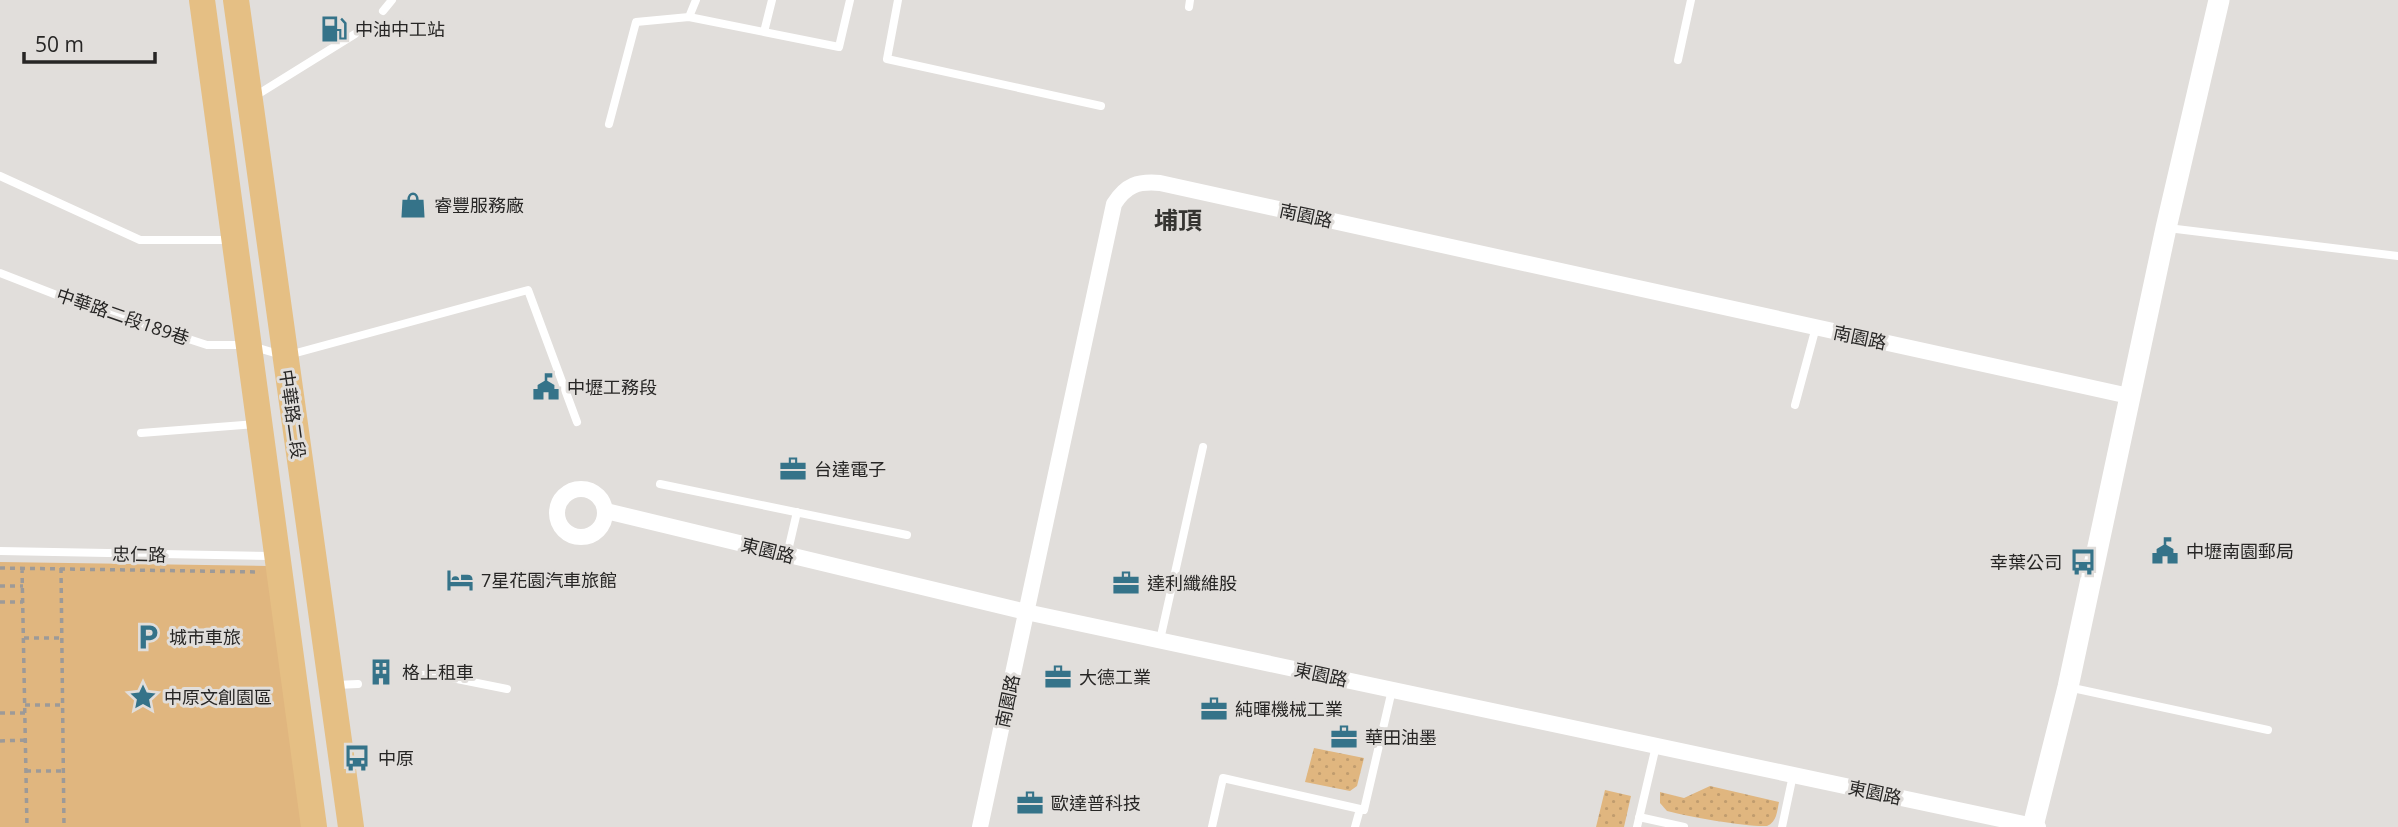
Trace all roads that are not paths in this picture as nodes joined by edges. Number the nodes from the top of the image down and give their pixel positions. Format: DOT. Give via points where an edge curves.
graph roads {
  1 [pos="202,0"];
  2 [pos="236,0"];
  3 [pos="392,0"];
  4 [pos="695,0"];
  5 [pos="772,0"];
  6 [pos="850,0"];
  7 [pos="898,0"];
  8 [pos="1691,0"];
  9 [pos="2219,0"];
  10 [pos="383,11"];
  11 [pos="689,18"];
  12 [pos="764,32"];
  13 [pos="355,34"];
  14 [pos="1678,60"];
  15 [pos="249,99"];
  16 [pos="1101,106"];
  17 [pos="609,124"];
  18 [pos="0,176"];
  19 [pos="2166,228"];
  20 [pos="234,240"];
  21 [pos="2398,256"];
  22 [pos="0,272"];
  23 [pos="1816,327"];
  24 [pos="248,345"];
  25 [pos="285,356"];
  26 [pos="2129,396"];
  27 [pos="1796,405"];
  28 [pos="577,422"];
  29 [pos="259,424"];
  30 [pos="141,433"];
  31 [pos="1203,447"];
  32 [pos="660,484"];
  33 [pos="606,511"];
  34 [pos="797,512"];
  35 [pos="907,536"];
  36 [pos="0,551"];
  37 [pos="787,555"];
  38 [pos="271,564"];
  39 [pos="1026,611"];
  40 [pos="1160,640"];
  41 [pos="406,677"];
  42 [pos="358,684"];
  43 [pos="330,686"];
  44 [pos="2068,687"];
  45 [pos="508,690"];
  46 [pos="1392,690"];
  47 [pos="2268,730"];
  48 [pos="1656,746"];
  49 [pos="1793,775"];
  50 [pos="1360,809"];
  51 [pos="1639,817"];
  52 [pos="314,827"];
  53 [pos="351,827"];
  54 [pos="980,827"];
  55 [pos="1212,827"];
  56 [pos="1355,827"];
  57 [pos="1637,827"];
  58 [pos="1684,827"];
  59 [pos="1782,827"];
  60 [pos="2036,827"];
  1 -- 20 [label="main road, 中華路二段"];
  2 -- 15 [label="main road, 中華路二段"];
  3 -- 10 [label="lane"];
  4 -- 11 [label="lane"];
  5 -- 12 [label="lane"];
  6 -- 12 [label="lane" via="839,47"];
  7 -- 16 [label="lane" via="887,59"];
  8 -- 14 [label="lane"];
  9 -- 19 [label="street"];
  11 -- 12 [label="lane"];
  11 -- 17 [label="lane" via="636,22"];
  13 -- 15 [label="lane"];
  15 -- 25 [label="main road, 中華路二段"];
  18 -- 20 [label="lane" via="140,240"];
  19 -- 21 [label="lane"];
  19 -- 26 [label="street"];
  20 -- 24 [label="main road, 中華路二段"];
  22 -- 24 [label="lane, 中華路二段189巷" via="207,345"];
  23 -- 26 [label="street, 南園路"];
  23 -- 27 [label="lane"];
  23 -- 39 [label="street, 南園路" via="1160,183 1131,185 1114,204"];
  24 -- 25 [label="lane, 中華路二段189巷"];
  24 -- 29 [label="main road, 中華路二段"];
  25 -- 28 [label="lane" via="528,290"];
  25 -- 43 [label="main road, 中華路二段"];
  26 -- 44 [label="street"];
  29 -- 30 [label="lane"];
  29 -- 38 [label="main road, 中華路二段"];
  31 -- 40 [label="lane"];
  32 -- 34 [label="lane"];
  33 -- 37 [label="street, 東園路"];
  34 -- 35 [label="lane"];
  34 -- 37 [label="lane"];
  36 -- 38 [label="lane, 忠仁路"];
  37 -- 39 [label="street, 東園路"];
  38 -- 52 [label="main road, 中華路二段"];
  39 -- 40 [label="street, 東園路"];
  39 -- 54 [label="street, 南園路"];
  40 -- 46 [label="street, 東園路"];
  41 -- 45 [label="lane" via="432,674"];
  42 -- 43 [label="lane"];
  43 -- 53 [label="main road, 中華路二段"];
  44 -- 47 [label="lane"];
  44 -- 60 [label="street"];
  46 -- 48 [label="street, 東園路"];
  46 -- 50 [label="lane" via="1364,810"];
  48 -- 49 [label="street, 東園路"];
  48 -- 51 [label="lane"];
  49 -- 59 [label="lane"];
  49 -- 60 [label="street, 東園路"];
  50 -- 55 [label="lane" via="1223,778"];
  50 -- 56 [label="lane"];
  51 -- 57 [label="lane"];
  51 -- 58 [label="lane"];
}
